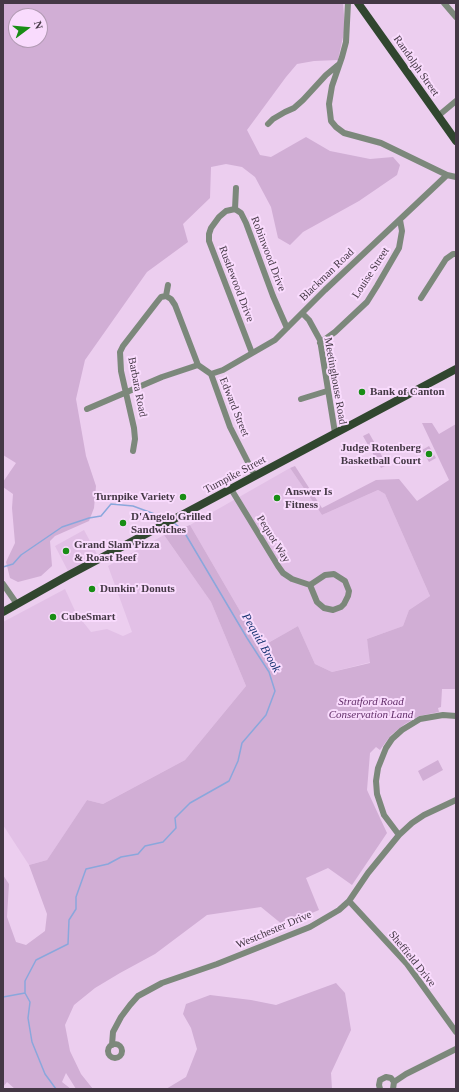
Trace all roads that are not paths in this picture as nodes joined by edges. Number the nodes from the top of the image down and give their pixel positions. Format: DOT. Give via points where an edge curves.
graph roads {
  1 [pos="348,3"];
  2 [pos="358,3"];
  3 [pos="444,3"];
  4 [pos="456,17"];
  5 [pos="340,64"];
  6 [pos="456,101"];
  7 [pos="438,116"];
  8 [pos="268,124"];
  9 [pos="456,141"];
  10 [pos="447,175"];
  11 [pos="456,177"];
  12 [pos="236,188"];
  13 [pos="235,209"];
  14 [pos="400,220"];
  15 [pos="456,254"];
  16 [pos="168,285"];
  17 [pos="166,296"];
  18 [pos="421,298"];
  19 [pos="302,313"];
  20 [pos="287,328"];
  21 [pos="320,343"];
  22 [pos="252,353"];
  23 [pos="198,365"];
  24 [pos="456,369"];
  25 [pos="210,374"];
  26 [pos="328,391"];
  27 [pos="127,392"];
  28 [pos="301,399"];
  29 [pos="88,409"];
  30 [pos="335,433"];
  31 [pos="133,451"];
  32 [pos="255,476"];
  33 [pos="231,489"];
  34 [pos="3,584"];
  35 [pos="310,585"];
  36 [pos="17,604"];
  37 [pos="3,612"];
  38 [pos="456,716"];
  39 [pos="456,800"];
  40 [pos="399,835"];
  41 [pos="349,901"];
  42 [pos="456,1032"];
  43 [pos="112,1045"];
  44 [pos="456,1049"];
  45 [pos="394,1082"];
  46 [pos="380,1089"];
  47 [pos="393,1089"];
  1 -- 5 [label="street" via="346,42"];
  2 -- 7 [label="main road, Randolph Street"];
  3 -- 4 [label="street"];
  5 -- 8 [label="street" via="294,108"];
  5 -- 10 [label="street" via="329,104 331,121 336,127 344,133 382,143"];
  6 -- 7 [label="street"];
  7 -- 9 [label="main road, Randolph Street"];
  10 -- 11 [label="street"];
  10 -- 14 [label="street, Blackman Road"];
  12 -- 13 [label="street, Robinwood Drive"];
  13 -- 20 [label="street, Robinwood Drive" via="246,222"];
  13 -- 22 [label="street, Rustlewood Drive" via="226,211 219,217 211,228 209,241"];
  14 -- 19 [label="street, Blackman Road"];
  14 -- 21 [label="street, Louise Street" via="402,231 399,248 367,302"];
  15 -- 18 [label="street" via="446,259"];
  16 -- 17 [label="street"];
  17 -- 23 [label="street" via="175,305"];
  17 -- 27 [label="street, Barbara Road" via="161,297 120,352 121,371"];
  19 -- 20 [label="street, Blackman Road"];
  19 -- 21 [label="street, Meetinghouse Road" via="309,320"];
  20 -- 22 [label="street, Blackman Road" via="275,340"];
  21 -- 26 [label="street, Meetinghouse Road"];
  22 -- 25 [label="street, Blackman Road" via="223,370"];
  23 -- 25 [label="street, Edward Street"];
  23 -- 27 [label="street" via="162,376"];
  24 -- 30 [label="main road, Turnpike Street"];
  25 -- 32 [label="street, Edward Street" via="230,427"];
  26 -- 28 [label="street"];
  26 -- 30 [label="street, Meetinghouse Road"];
  27 -- 29 [label="street"];
  27 -- 31 [label="street, Barbara Road" via="135,434"];
  30 -- 32 [label="main road, Turnpike Street"];
  32 -- 33 [label="main road, Turnpike Street"];
  33 -- 35 [label="street, Pequot Way" via="281,570 292,580"];
  33 -- 36 [label="main road, Turnpike Street"];
  34 -- 36 [label="street"];
  35 -- 35 [label="street" via="317,602 328,610 341,607 348,596 345,581 334,574 325,575"];
  36 -- 37 [label="main road, Turnpike Street"];
  38 -- 40 [label="street" via="443,715 420,720 402,730 386,748 378,768 377,794 384,815"];
  39 -- 40 [label="street, Westchester Drive" via="424,815"];
  40 -- 41 [label="street, Westchester Drive"];
  41 -- 42 [label="street, Sheffield Drive" via="406,964"];
  41 -- 43 [label="street, Westchester Drive" via="310,927 152,988 138,996 113,1032"];
  44 -- 45 [label="street"];
  45 -- 46 [label="street" via="391,1078 384,1077 379,1083"];
  45 -- 47 [label="street"];
}
